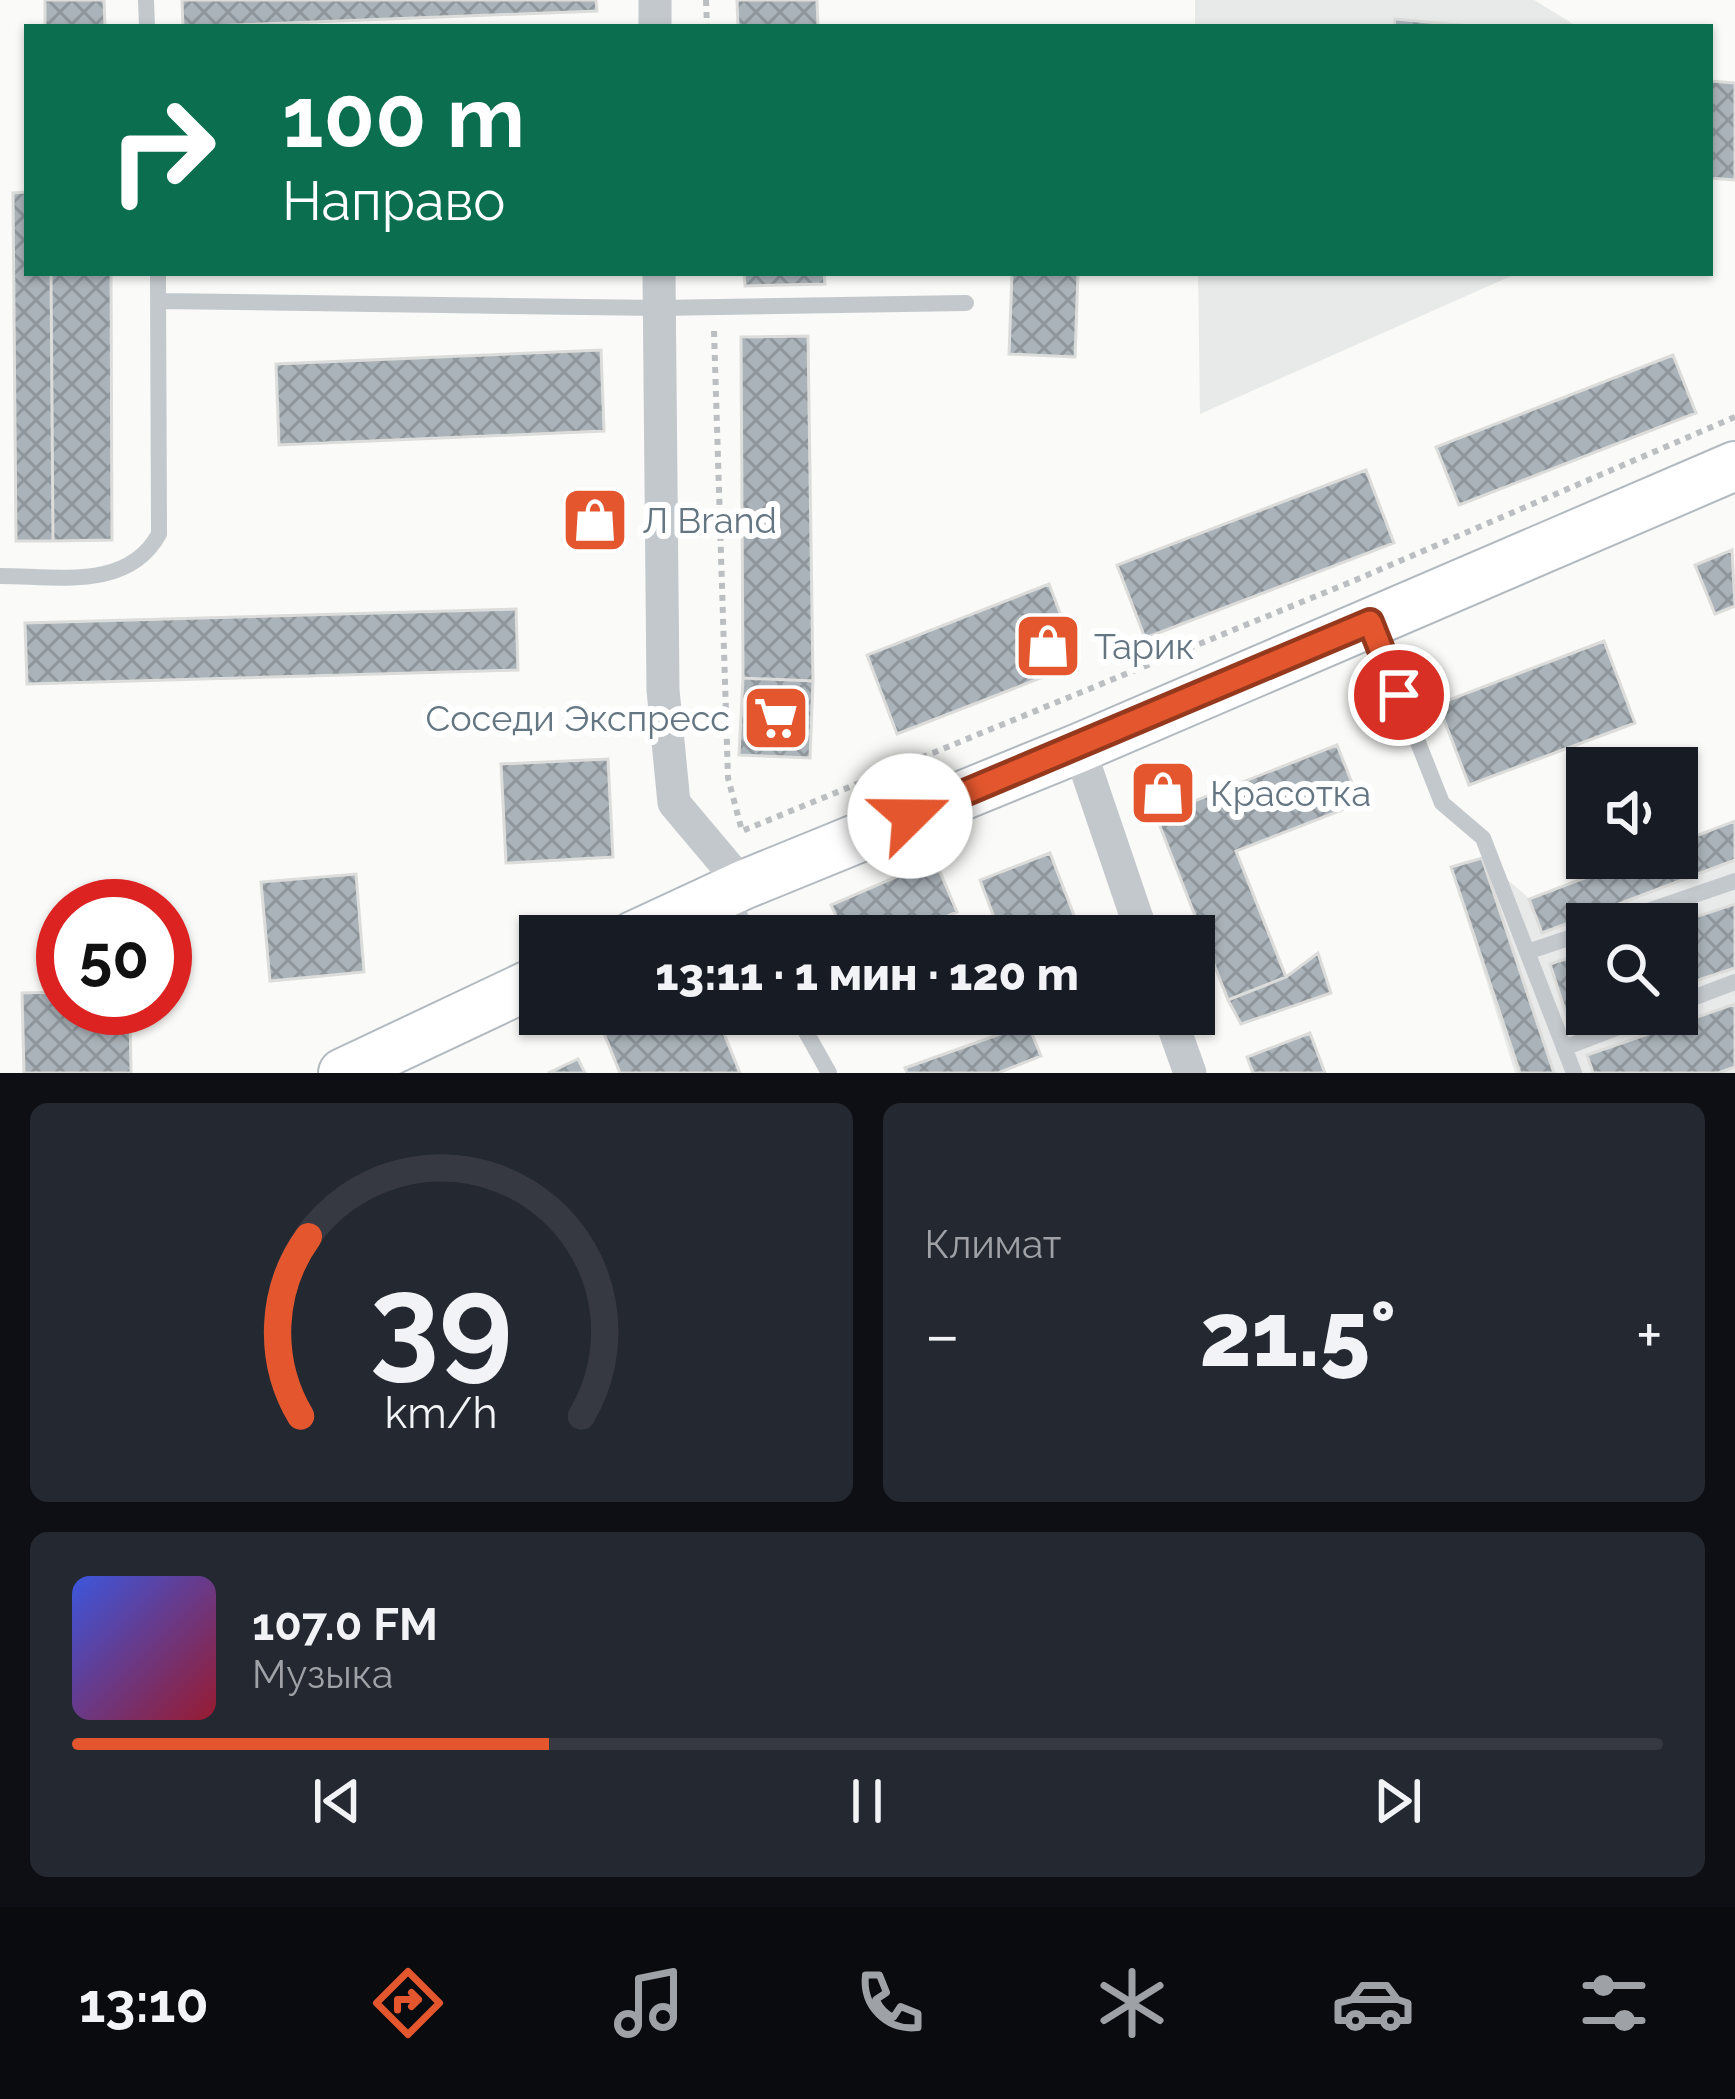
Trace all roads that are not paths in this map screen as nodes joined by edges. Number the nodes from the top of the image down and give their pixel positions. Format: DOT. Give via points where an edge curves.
graph roads {
  1 [pos="158,276"];
  2 [pos="659,276"];
  3 [pos="160,301"];
  4 [pos="966,303"];
  5 [pos="659,308"];
  6 [pos="1735,466"];
  7 [pos="0,576"];
  8 [pos="1370,622"];
  9 [pos="1078,748"];
  10 [pos="1735,881"];
  11 [pos="734,888"];
  12 [pos="1671,903"];
  13 [pos="677,915"];
  14 [pos="744,915"];
  15 [pos="1136,915"];
  16 [pos="1566,939"];
  17 [pos="1527,952"];
  18 [pos="1735,982"];
  19 [pos="519,990"];
  20 [pos="1698,996"];
  21 [pos="808,1035"];
  22 [pos="1176,1035"];
  23 [pos="1598,1035"];
  24 [pos="1564,1048"];
  25 [pos="343,1073"];
  26 [pos="830,1073"];
  27 [pos="1190,1073"];
  28 [pos="1574,1073"];
  1 -- 3 [label="lane"];
  2 -- 5 [label="street"];
  3 -- 5 [label="lane"];
  3 -- 7 [label="lane" via="162,514 150,551 106,576"];
  4 -- 5 [label="lane"];
  5 -- 11 [label="street" via="663,690 674,803"];
  6 -- 8 [label="main road"];
  8 -- 9 [label="main road"];
  8 -- 17 [label="lane" via="1442,803 1483,838"];
  9 -- 11 [label="main road"];
  9 -- 15 [label="street"];
  10 -- 12 [label="lane"];
  11 -- 13 [label="main road"];
  11 -- 14 [label="lane"];
  16 -- 17 [label="lane"];
  17 -- 24 [label="lane"];
  18 -- 20 [label="lane"];
  19 -- 25 [label="main road"];
  21 -- 26 [label="lane"];
  22 -- 27 [label="street"];
  23 -- 24 [label="lane"];
  24 -- 28 [label="lane"];
}
